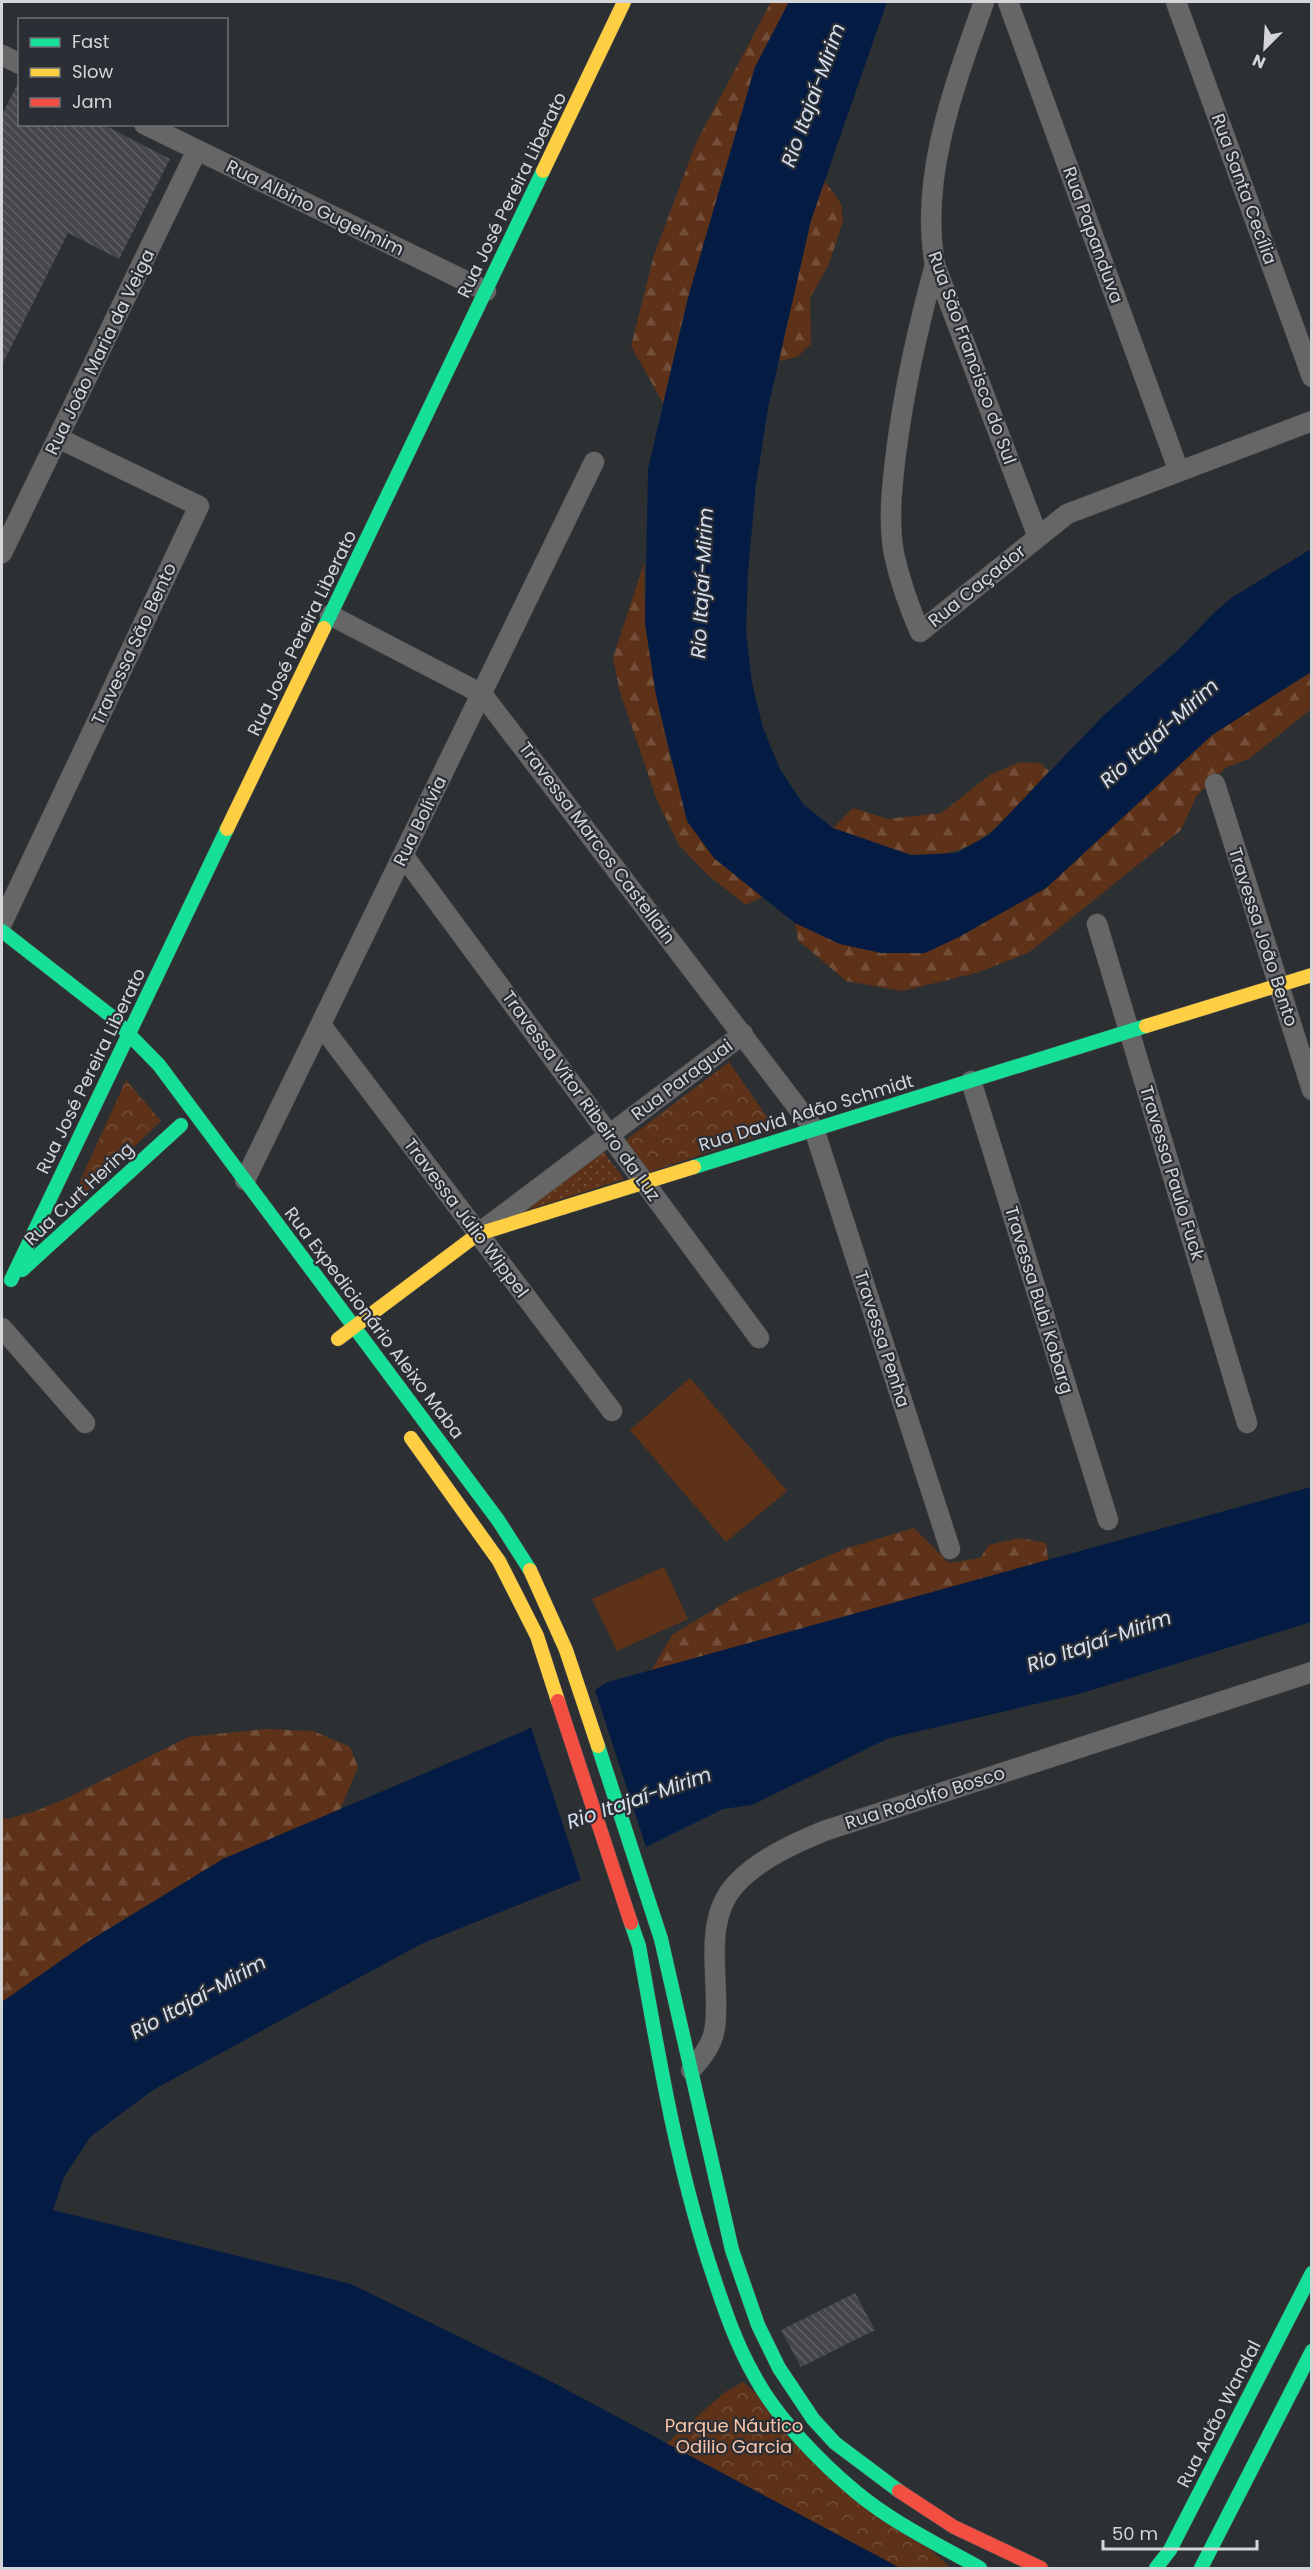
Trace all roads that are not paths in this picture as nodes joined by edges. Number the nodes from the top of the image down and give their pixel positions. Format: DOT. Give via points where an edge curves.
graph roads {
  1 [pos="624,2"];
  2 [pos="984,2"];
  3 [pos="1008,2"];
  4 [pos="1176,2"];
  5 [pos="2,55"];
  6 [pos="18,63"];
  7 [pos="148,126"];
  8 [pos="197,150"];
  9 [pos="935,265"];
  10 [pos="486,291"];
  11 [pos="1311,377"];
  12 [pos="1311,420"];
  13 [pos="58,438"];
  14 [pos="594,462"];
  15 [pos="1178,469"];
  16 [pos="1038,537"];
  17 [pos="2,553"];
  18 [pos="330,615"];
  19 [pos="482,693"];
  20 [pos="1215,784"];
  21 [pos="403,855"];
  22 [pos="2,923"];
  23 [pos="1097,924"];
  24 [pos="2,931"];
  25 [pos="1311,975"];
  26 [pos="1278,986"];
  27 [pos="321,1024"];
  28 [pos="1129,1032"];
  29 [pos="130,1033"];
  30 [pos="743,1034"];
  31 [pos="108,1039"];
  32 [pos="121,1051"];
  33 [pos="135,1065"];
  34 [pos="971,1081"];
  35 [pos="1311,1090"];
  36 [pos="181,1125"];
  37 [pos="814,1129"];
  38 [pos="609,1135"];
  39 [pos="245,1180"];
  40 [pos="645,1183"];
  41 [pos="478,1234"];
  42 [pos="6,1285"];
  43 [pos="354,1326"];
  44 [pos="2,1328"];
  45 [pos="759,1338"];
  46 [pos="338,1339"];
  47 [pos="612,1411"];
  48 [pos="85,1423"];
  49 [pos="400,1423"];
  50 [pos="1247,1423"];
  51 [pos="1108,1520"];
  52 [pos="950,1548"];
  53 [pos="1311,1672"];
  54 [pos="691,2070"];
  55 [pos="691,2206"];
  56 [pos="722,2211"];
  57 [pos="1311,2273"];
  58 [pos="1311,2351"];
  59 [pos="980,2568"];
  60 [pos="1041,2568"];
  61 [pos="1156,2568"];
  62 [pos="1201,2568"];
  1 -- 10 [label="main road, Rua José Pereira Liberato"];
  2 -- 9 [label="street, Rua São Francisco do Sul" via="954,93 931,196 930,237"];
  3 -- 15 [label="street, Rua Papanduva"];
  4 -- 11 [label="street, Rua Santa Cecília"];
  5 -- 6 [label="street"];
  7 -- 8 [label="street, Rua Albino Gugelmim"];
  8 -- 10 [label="street, Rua Albino Gugelmim"];
  8 -- 13 [label="street, Rua João Maria da Veiga"];
  9 -- 16 [label="street, Rua São Francisco do Sul"];
  9 -- 16 [label="street, Rua Caçador" via="902,405 891,500 894,552 920,632"];
  10 -- 18 [label="main road, Rua José Pereira Liberato"];
  12 -- 15 [label="street, Rua Caçador"];
  13 -- 17 [label="street, Rua João Maria da Veiga"];
  13 -- 22 [label="street, Travessa São Bento" via="199,506"];
  14 -- 19 [label="street, Rua Bolívia"];
  15 -- 16 [label="street, Rua Caçador" via="1067,514"];
  18 -- 19 [label="street, Travessa Marcos Castellain"];
  18 -- 29 [label="main road, Rua José Pereira Liberato"];
  19 -- 21 [label="street, Rua Bolívia"];
  19 -- 30 [label="street, Travessa Marcos Castellain"];
  20 -- 26 [label="street, Travessa João Bento"];
  21 -- 27 [label="street, Rua Bolívia"];
  21 -- 38 [label="street, Travessa Vítor Ribeiro da Luz"];
  23 -- 28 [label="street, Travessa Paulo Fuck"];
  24 -- 29 [label="main road, Rua Expedicionário Aleixo Maba"];
  25 -- 26 [label="main road, Rua David Adão Schmidt"];
  26 -- 28 [label="main road, Rua David Adão Schmidt"];
  26 -- 35 [label="street, Travessa João Bento"];
  27 -- 39 [label="street, Rua Bolívia"];
  27 -- 41 [label="street, Travessa Júlio Wippel"];
  28 -- 34 [label="main road, Rua David Adão Schmidt"];
  28 -- 50 [label="street, Travessa Paulo Fuck"];
  29 -- 32 [label="main road, Rua José Pereira Liberato"];
  29 -- 39 [label="main road, Rua Expedicionário Aleixo Maba" via="159,1065"];
  30 -- 37 [label="street, Travessa Marcos Castellain"];
  30 -- 38 [label="street, Rua Paraguai"];
  31 -- 32 [label="main road"];
  32 -- 33 [label="main road"];
  32 -- 42 [label="main road, Rua José Pereira Liberato"];
  34 -- 37 [label="main road, Rua David Adão Schmidt"];
  34 -- 51 [label="street, Travessa Bubi Kobarg"];
  36 -- 42 [label="main road, Rua Curt Hering"];
  37 -- 40 [label="main road, Rua David Adão Schmidt"];
  37 -- 52 [label="street, Travessa Penha"];
  38 -- 40 [label="street, Travessa Vítor Ribeiro da Luz"];
  38 -- 41 [label="street, Rua Paraguai"];
  39 -- 43 [label="main road, Rua Expedicionário Aleixo Maba"];
  40 -- 41 [label="main road, Rua David Adão Schmidt"];
  40 -- 45 [label="street, Travessa Vítor Ribeiro da Luz"];
  41 -- 43 [label="main road, Rua David Adão Schmidt"];
  41 -- 47 [label="street, Travessa Júlio Wippel"];
  43 -- 46 [label="main road, Rua David Adão Schmidt"];
  43 -- 54 [label="main road, Rua Expedicionário Aleixo Maba" via="518,1549 547,1600 661,1939"];
  44 -- 48 [label="street"];
  49 -- 55 [label="main road" via="499,1561 528,1614 545,1657 639,1946 675,2145"];
  53 -- 54 [label="street, Rua Rodolfo Bosco" via="824,1831 768,1860 735,1885 722,1908 716,1936 715,2028 705,2054"];
  54 -- 56 [label="main road, Rua Expedicionário Aleixo Maba"];
  55 -- 56 [label="main road"];
  55 -- 59 [label="main road" via="705,2256 736,2337 755,2378 796,2433 857,2493"];
  56 -- 60 [label="main road, Rua Expedicionário Aleixo Maba" via="758,2325 779,2368 835,2444 954,2527"];
  57 -- 61 [label="main road, Rua Adão Wandal" via="1170,2550"];
  58 -- 62 [label="main road"];
}
